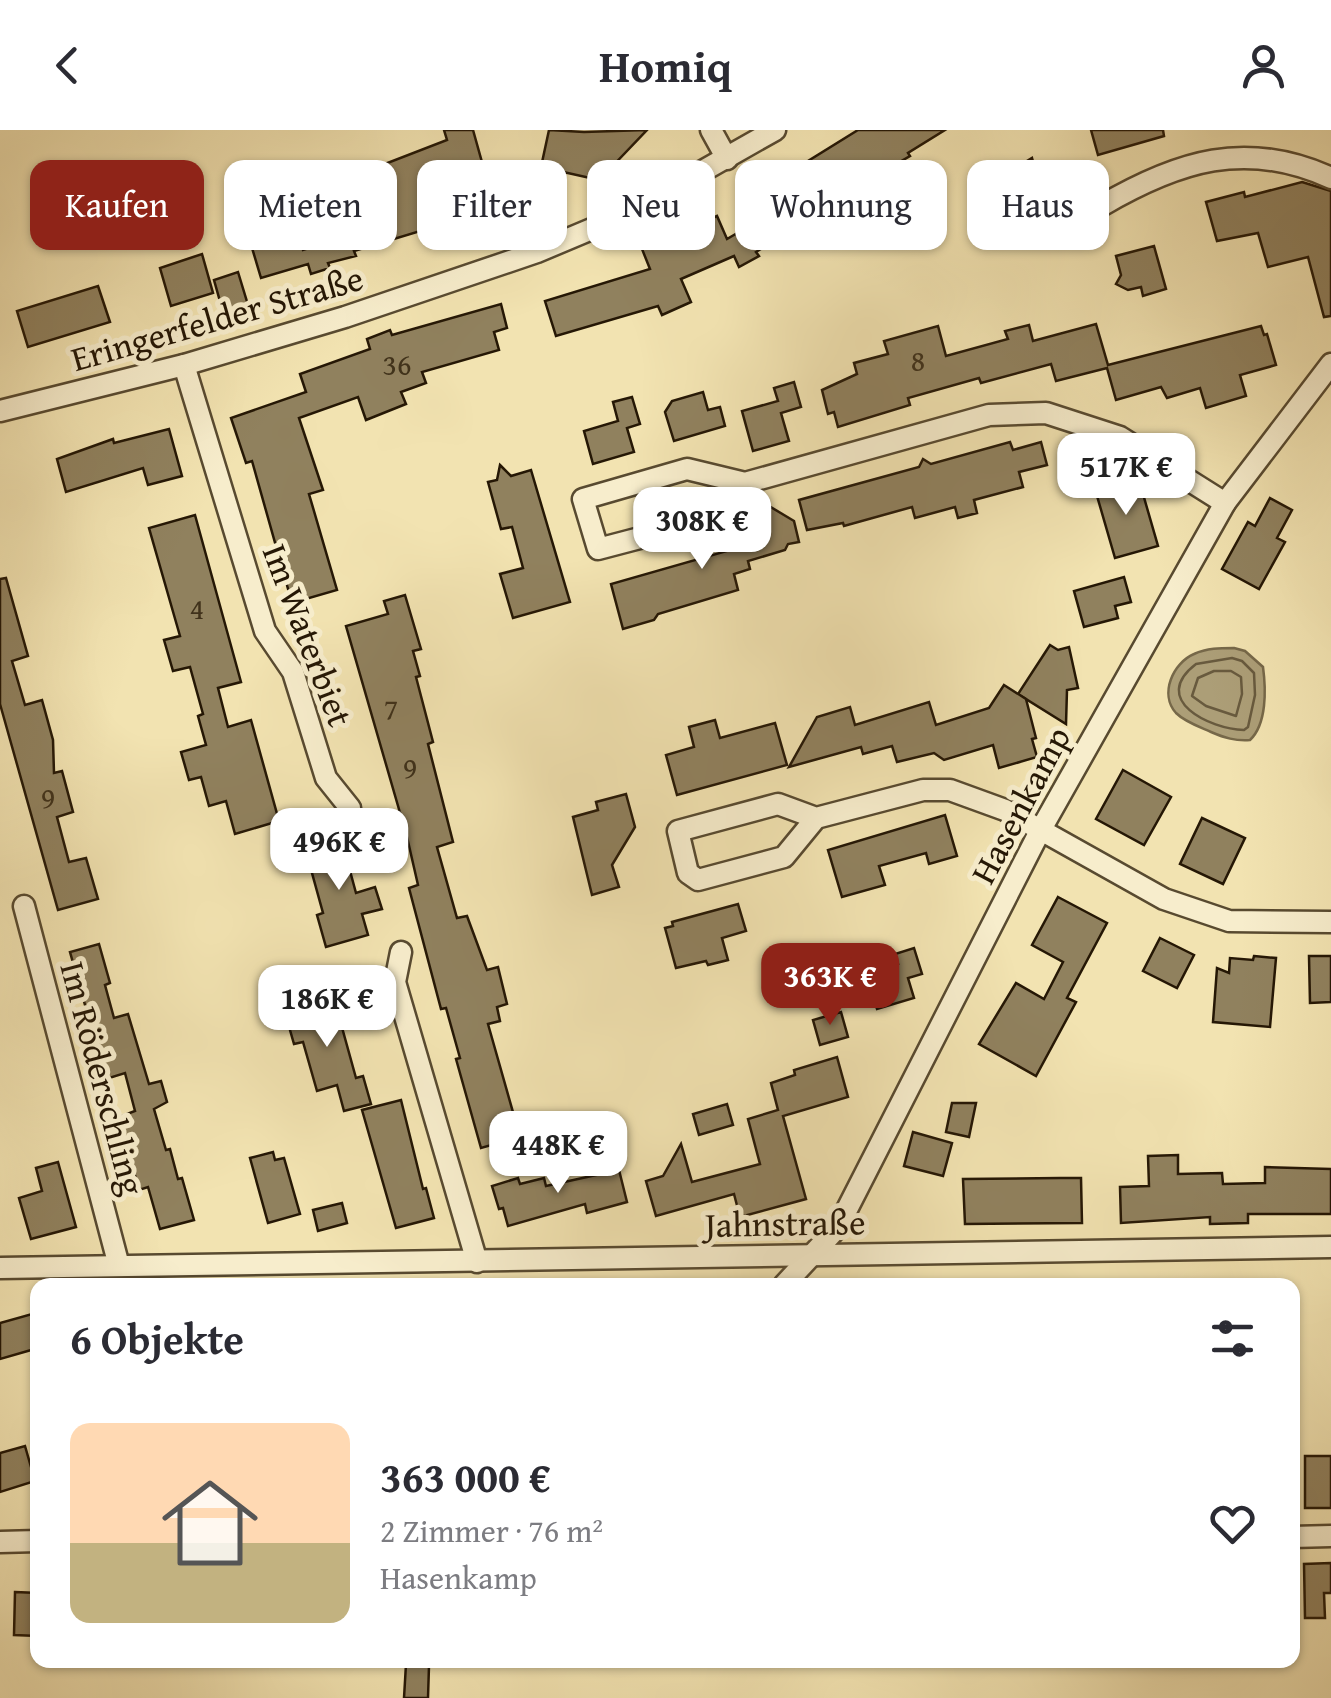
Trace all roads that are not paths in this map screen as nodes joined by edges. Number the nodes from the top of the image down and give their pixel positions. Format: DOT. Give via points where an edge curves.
graph roads {
  1 [pos="711,130"];
  2 [pos="775,130"];
  3 [pos="727,159"];
  4 [pos="1331,178"];
  5 [pos="1109,202"];
  6 [pos="184,364"];
  7 [pos="1331,364"];
  8 [pos="0,411"];
  9 [pos="745,483"];
  10 [pos="1225,503"];
  11 [pos="350,808"];
  12 [pos="816,818"];
  13 [pos="1040,831"];
  14 [pos="24,906"];
  15 [pos="1331,922"];
  16 [pos="401,952"];
  17 [pos="1331,1246"];
  18 [pos="810,1254"];
  19 [pos="477,1262"];
  20 [pos="120,1266"];
  21 [pos="0,1268"];
  22 [pos="790,1278"];
  23 [pos="1331,1536"];
  24 [pos="1300,1537"];
  25 [pos="0,1542"];
  26 [pos="30,1542"];
  1 -- 3 [label="street"];
  2 -- 3 [label="street, Eringerfelder Straße"];
  3 -- 6 [label="street, Eringerfelder Straße" via="625,215 534,253"];
  4 -- 5 [label="street" via="1256,157 1182,165"];
  6 -- 8 [label="street, Eringerfelder Straße"];
  6 -- 11 [label="street, Im Waterbiet" via="265,631 293,672 326,778"];
  7 -- 10 [label="street, Hasenkamp"];
  9 -- 9 [label="street" via="687,470 583,498 598,549 697,523"];
  9 -- 10 [label="street" via="989,415 1046,413 1120,437"];
  10 -- 13 [label="street, Hasenkamp"];
  12 -- 12 [label="street" via="784,857 698,880 688,873 678,831 778,804"];
  12 -- 13 [label="street" via="923,790 950,790"];
  13 -- 15 [label="street" via="1164,899 1229,921"];
  13 -- 18 [label="street, Hasenkamp" via="838,1227"];
  14 -- 20 [label="street, Im Röderschling"];
  16 -- 19 [label="street" via="395,982"];
  17 -- 18 [label="street, Jahnstraße"];
  18 -- 19 [label="street, Jahnstraße"];
  18 -- 22 [label="street, Hasenkamp"];
  19 -- 20 [label="street, Jahnstraße"];
  20 -- 21 [label="street, Jahnstraße"];
  23 -- 24 [label="street"];
  25 -- 26 [label="street"];
}
